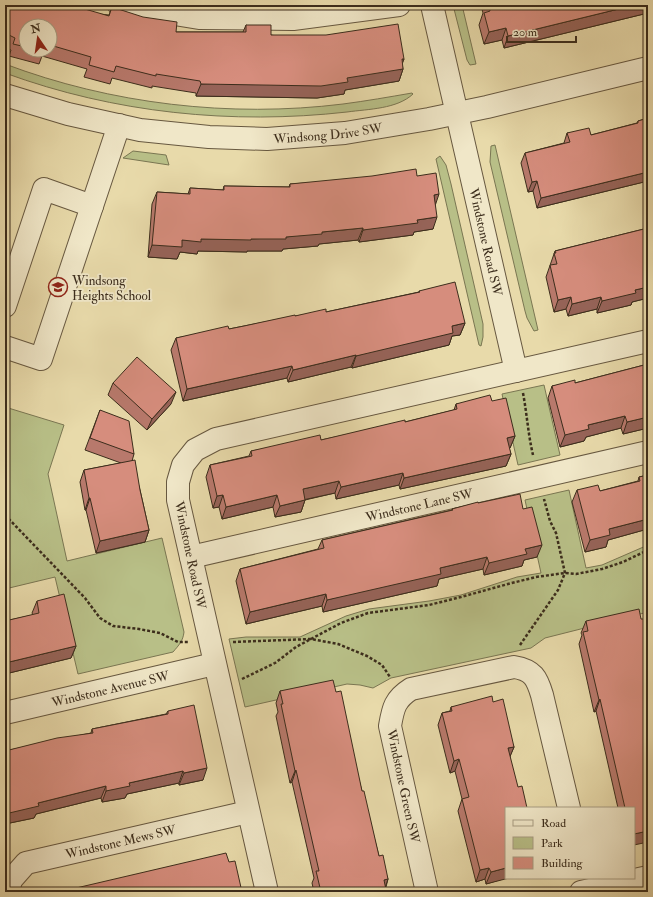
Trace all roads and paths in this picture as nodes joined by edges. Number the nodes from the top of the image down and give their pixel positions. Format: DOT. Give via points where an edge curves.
graph roads {
  1 [pos="119,5"];
  2 [pos="399,5"];
  3 [pos="432,5"];
  4 [pos="648,68"];
  5 [pos="5,95"];
  6 [pos="458,113"];
  7 [pos="119,125"];
  8 [pos="92,206"];
  9 [pos="5,306"];
  10 [pos="648,341"];
  11 [pos="5,347"];
  12 [pos="517,371"];
  13 [pos="648,452"];
  14 [pos="539,478"];
  15 [pos="648,550"];
  16 [pos="191,557"];
  17 [pos="565,573"];
  18 [pos="214,664"];
  19 [pos="514,667"];
  20 [pos="219,686"];
  21 [pos="5,713"];
  22 [pos="569,807"];
  23 [pos="248,812"];
  24 [pos="648,877"];
  25 [pos="585,887"];
  26 [pos="8,892"];
  27 [pos="267,892"];
  28 [pos="426,892"];
  1 -- 2 [label="street" via="199,18 285,19"];
  3 -- 6 [label="street, Windstone Road SW"];
  4 -- 6 [label="street, Windsong Drive SW"];
  5 -- 7 [label="street, Windsong Drive SW" via="68,114"];
  6 -- 7 [label="street, Windsong Drive SW" via="345,133 267,139 209,137 140,130"];
  6 -- 12 [label="street, Windstone Road SW"];
  7 -- 8 [label="street"];
  8 -- 9 [label="street" via="44,189"];
  8 -- 11 [label="street" via="42,359"];
  10 -- 12 [label="street, Windstone Road SW"];
  12 -- 14 [label="path"];
  12 -- 16 [label="street, Windstone Road SW" via="216,439 195,450 183,465 178,482 178,500"];
  13 -- 14 [label="street, Windstone Lane SW"];
  14 -- 16 [label="street, Windstone Lane SW"];
  14 -- 17 [label="path"];
  15 -- 17 [label="path" via="602,569 576,574"];
  16 -- 18 [label="street, Windstone Road SW"];
  17 -- 19 [label="path" via="558,590 520,643"];
  17 -- 20 [label="path" via="508,584 429,605 368,613 341,623 247,677"];
  18 -- 20 [label="street, Windstone Road SW"];
  18 -- 21 [label="street, Windstone Avenue SW"];
  19 -- 22 [label="street" via="526,669 537,680"];
  19 -- 28 [label="street, Windstone Green SW" via="411,689 398,699 392,710 390,726"];
  20 -- 23 [label="street, Windstone Road SW"];
  23 -- 26 [label="street, Windstone Mews SW" via="26,863 11,880"];
  23 -- 27 [label="street, Windstone Road SW"];
  24 -- 25 [label="street"];
}
